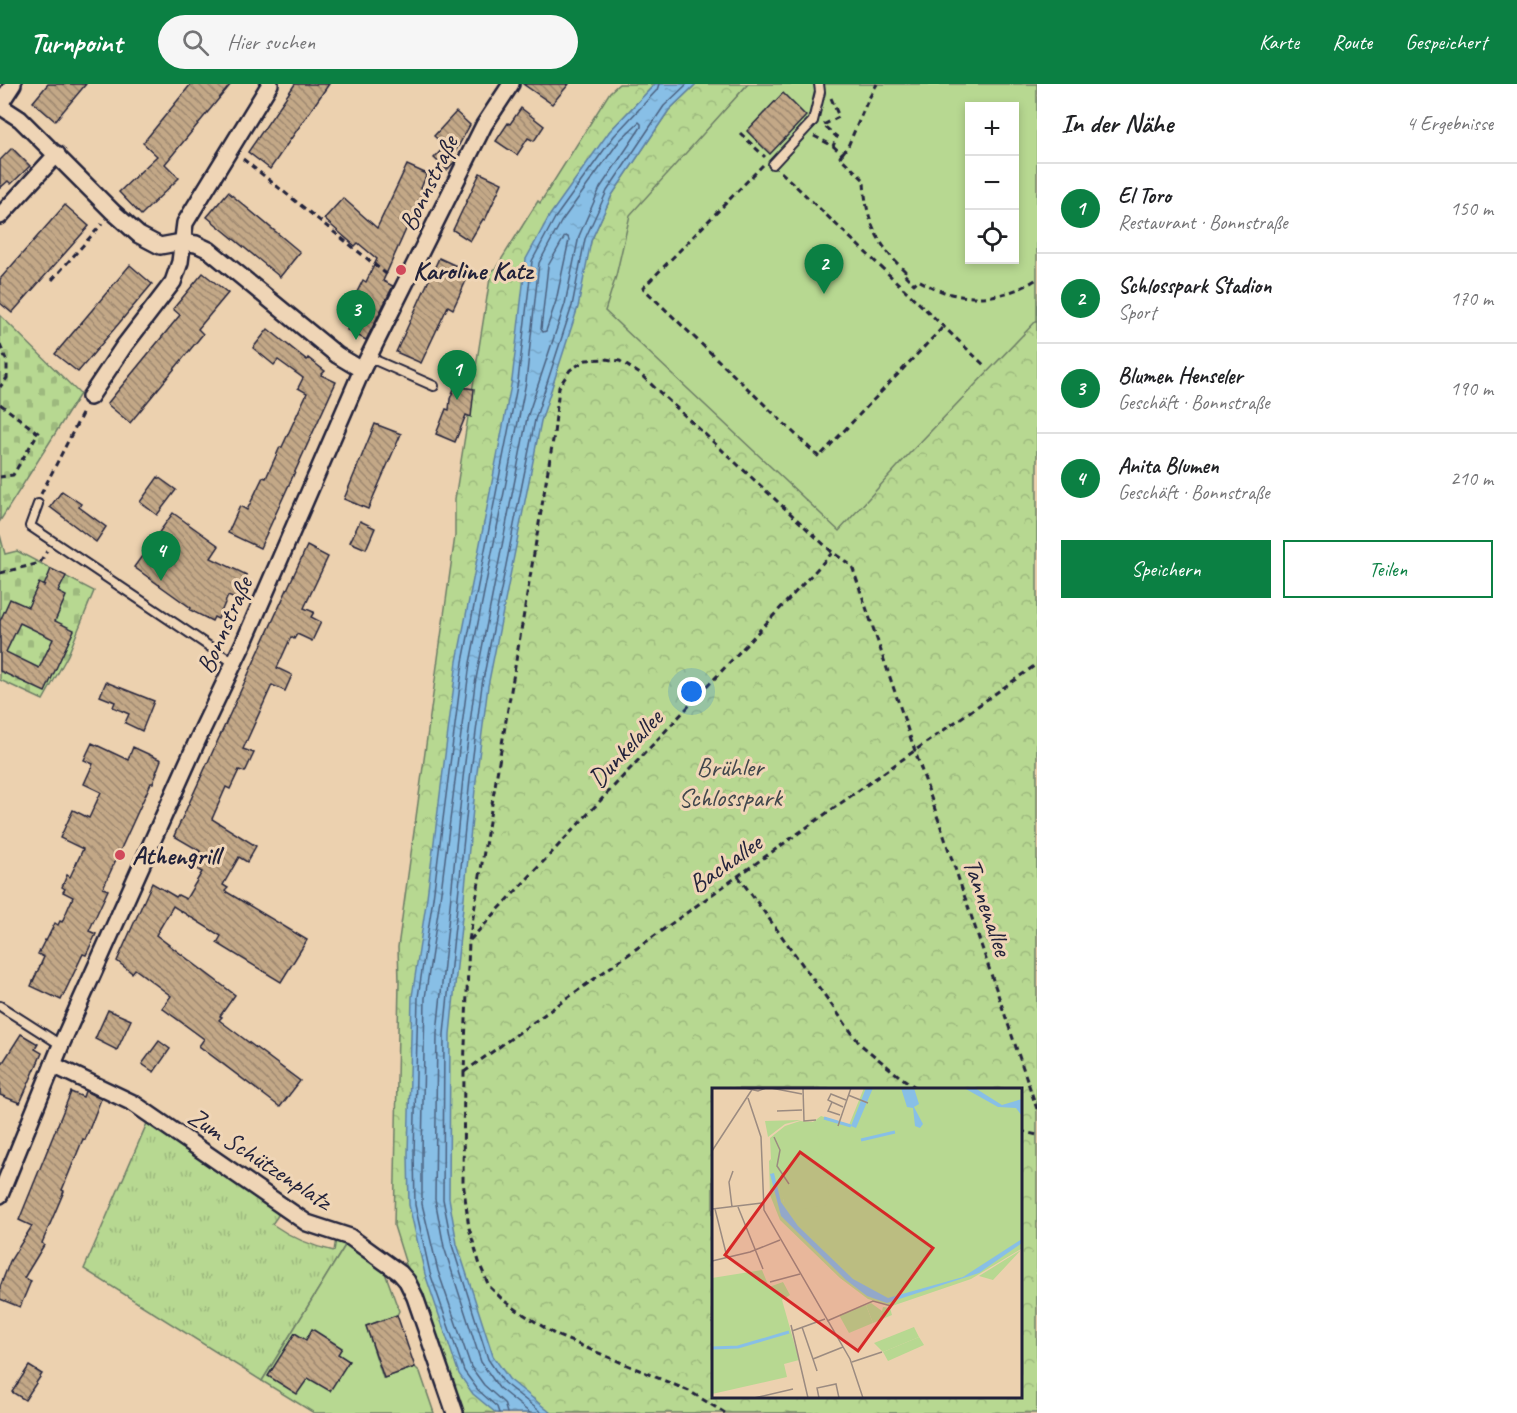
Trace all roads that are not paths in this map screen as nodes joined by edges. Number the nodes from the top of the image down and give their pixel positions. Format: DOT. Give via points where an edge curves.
graph roads {
  1 [pos="13,84"];
  2 [pos="270,84"];
  3 [pos="512,84"];
  4 [pos="819,84"];
  5 [pos="0,105"];
  6 [pos="57,154"];
  7 [pos="772,164"];
  8 [pos="0,216"];
  9 [pos="182,242"];
  10 [pos="365,363"];
  11 [pos="434,386"];
  12 [pos="90,397"];
  13 [pos="38,504"];
  14 [pos="235,663"];
  15 [pos="0,1006"];
  16 [pos="61,1045"];
  17 [pos="53,1065"];
  18 [pos="0,1195"];
  19 [pos="455,1413"];
  1 -- 5 [label="street"];
  2 -- 9 [label="street" via="185,223"];
  3 -- 10 [label="street, Bonnstraße" via="484,125"];
  4 -- 7 [label="lane" via="813,121"];
  5 -- 6 [label="street"];
  6 -- 8 [label="street"];
  6 -- 9 [label="street" via="139,235 160,246"];
  9 -- 10 [label="street" via="209,250 337,355"];
  9 -- 12 [label="street" via="173,282"];
  10 -- 11 [label="lane"];
  10 -- 14 [label="street, Bonnstraße"];
  13 -- 14 [label="lane" via="30,526"];
  14 -- 16 [label="street, Bonnstraße"];
  15 -- 16 [label="lane"];
  16 -- 17 [label="street, Bonnstraße"];
  17 -- 18 [label="street, Bonnstraße"];
  17 -- 19 [label="street, Zum Schützenplatz" via="133,1102 308,1224 350,1237 400,1273 415,1297"];
}
